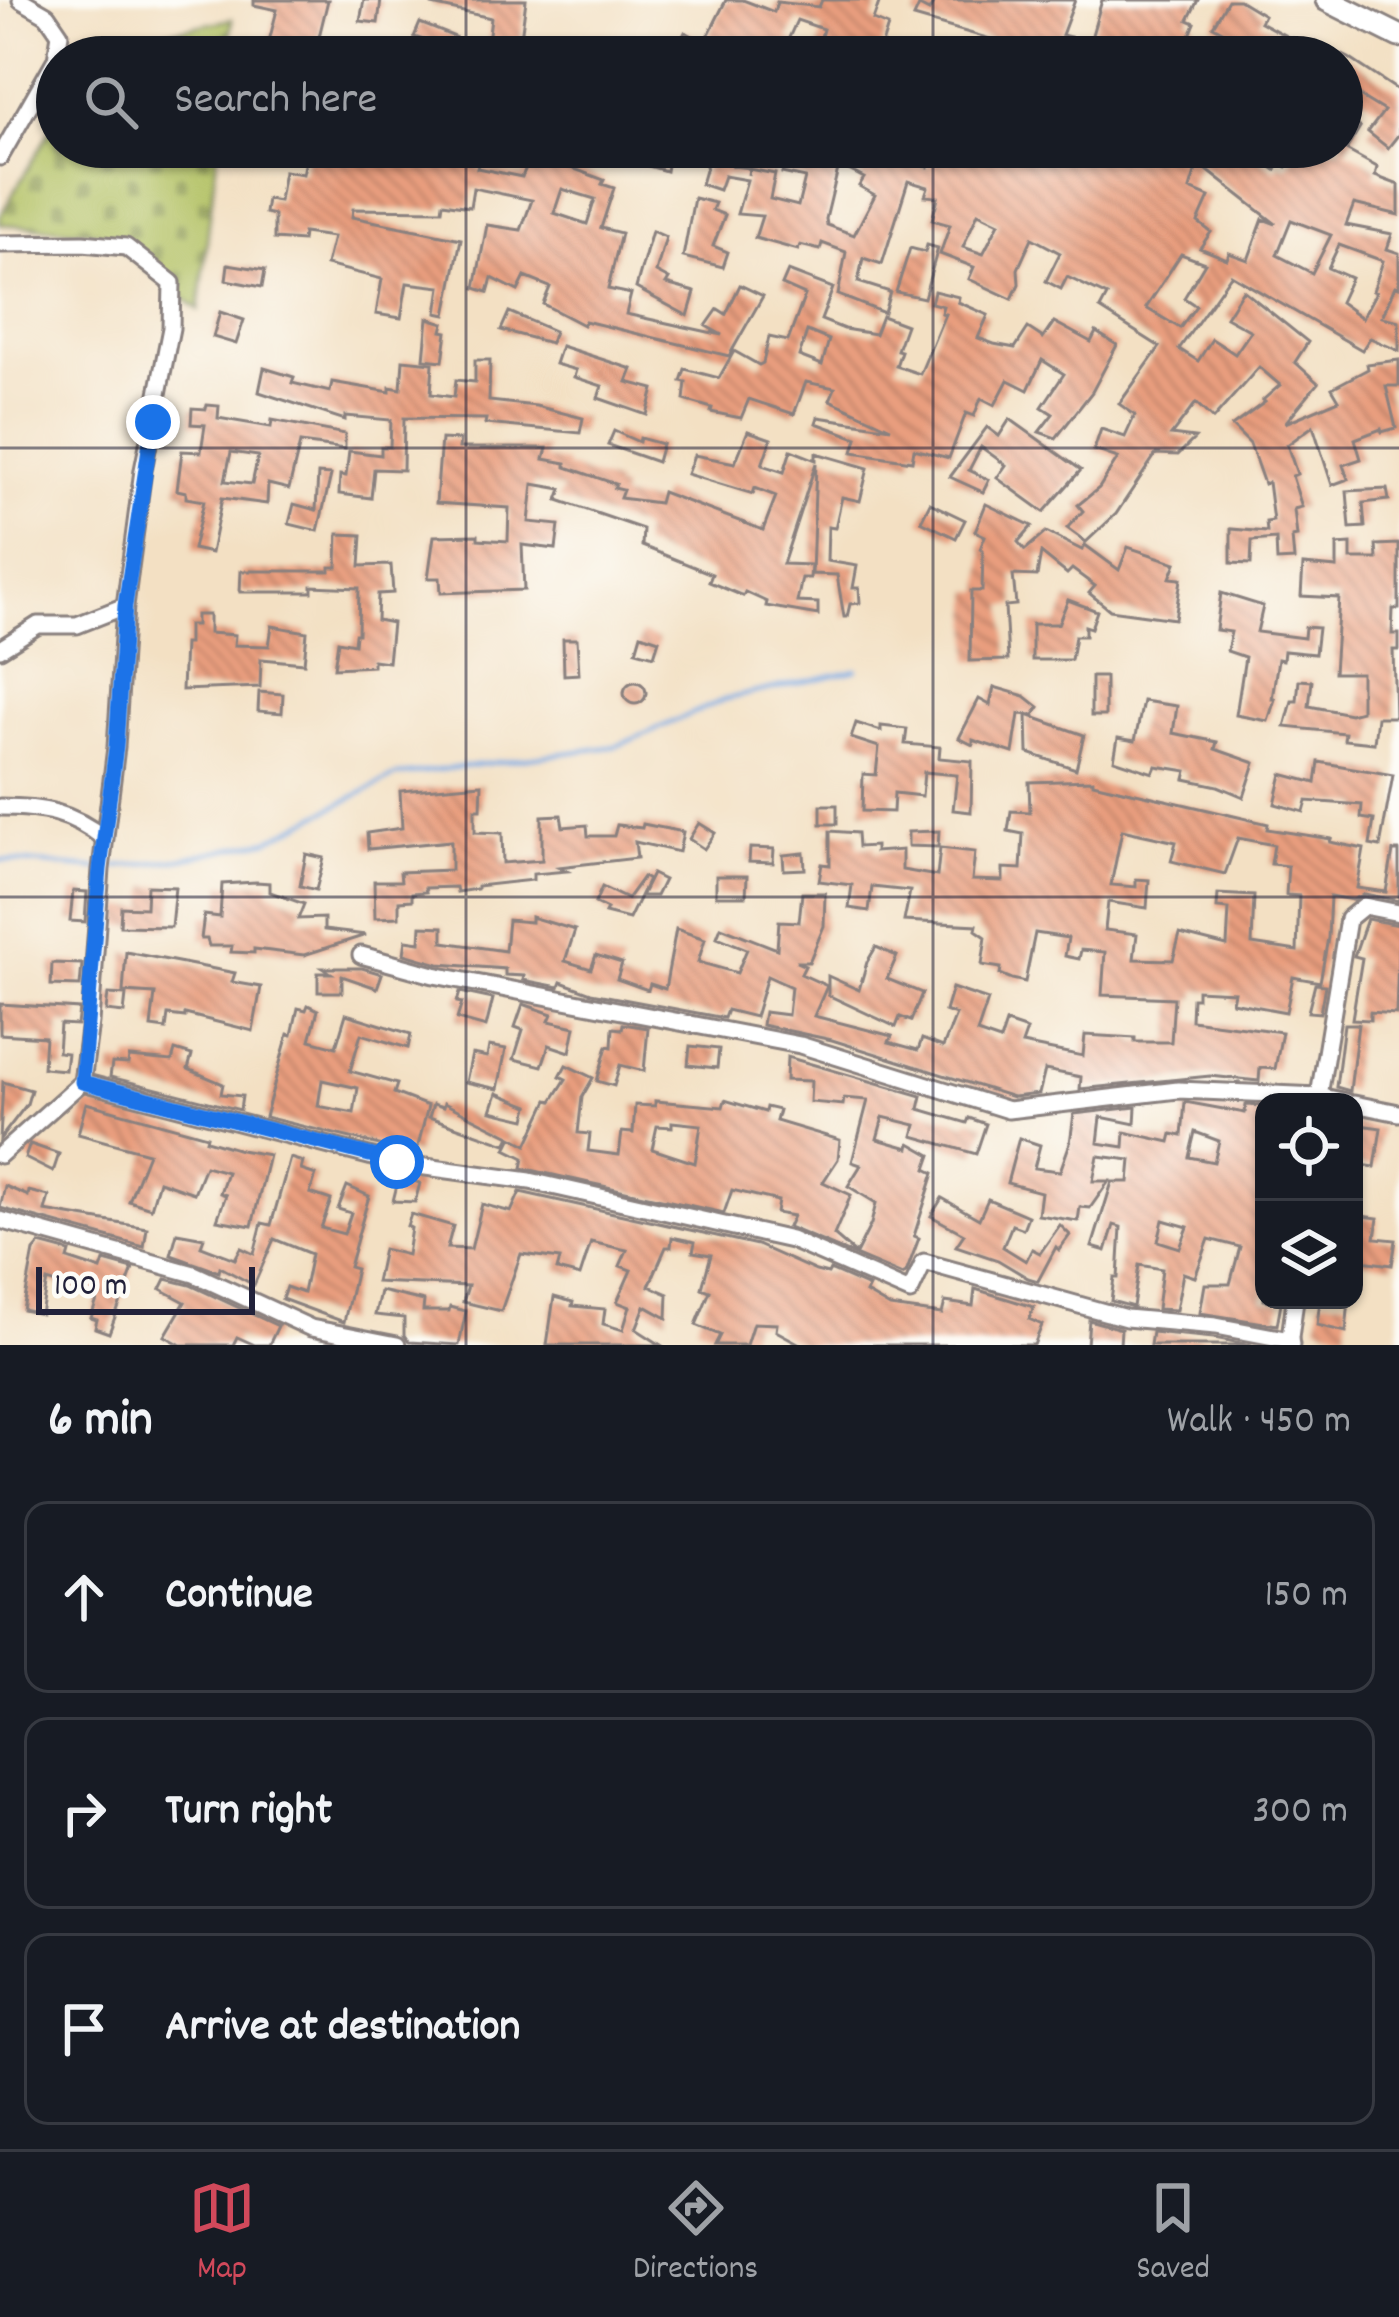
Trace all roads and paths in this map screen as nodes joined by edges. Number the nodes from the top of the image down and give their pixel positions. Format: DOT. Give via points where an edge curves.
graph roads {
  1 [pos="21,0"];
  2 [pos="1327,0"];
  3 [pos="60,36"];
  4 [pos="1399,36"];
  5 [pos="36,94"];
  6 [pos="0,157"];
  7 [pos="0,244"];
  8 [pos="125,606"];
  9 [pos="0,649"];
  10 [pos="0,807"];
  11 [pos="106,838"];
  12 [pos="1399,913"];
  13 [pos="362,955"];
  14 [pos="82,1082"];
  15 [pos="1320,1093"];
  16 [pos="1255,1095"];
  17 [pos="1363,1106"];
  18 [pos="1399,1113"];
  19 [pos="0,1155"];
  20 [pos="0,1220"];
  21 [pos="1294,1309"];
  22 [pos="1290,1343"];
  23 [pos="397,1345"];
  1 -- 3 [label="street" via="46,15"];
  2 -- 4 [label="street"];
  5 -- 6 [label="street"];
  7 -- 8 [label="street" via="126,247 172,283"];
  8 -- 9 [label="street" via="76,625 38,625"];
  8 -- 11 [label="street"];
  10 -- 11 [label="street" via="80,819"];
  11 -- 14 [label="street"];
  12 -- 15 [label="street" via="1364,906 1348,920"];
  13 -- 16 [label="street" via="800,1045 1008,1110 1178,1090"];
  14 -- 19 [label="street"];
  14 -- 22 [label="street" via="397,1162 530,1180 791,1240 910,1292 924,1262 1126,1318"];
  17 -- 18 [label="street"];
  20 -- 23 [label="street" via="194,1274 311,1328"];
  21 -- 22 [label="street"];
}
